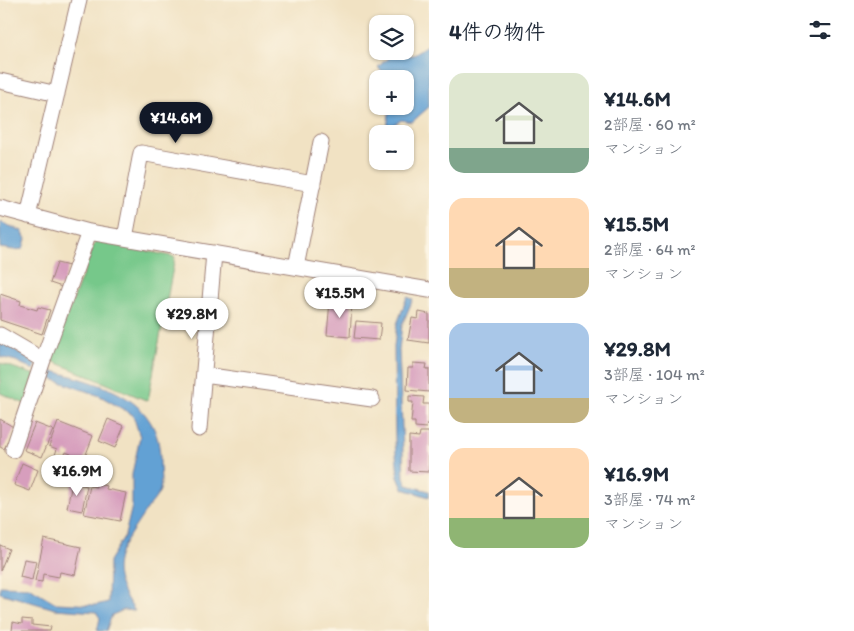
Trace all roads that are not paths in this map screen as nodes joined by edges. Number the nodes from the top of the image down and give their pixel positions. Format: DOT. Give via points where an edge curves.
graph roads {
  1 [pos="79,0"];
  2 [pos="0,81"];
  3 [pos="57,94"];
  4 [pos="321,142"];
  5 [pos="313,184"];
  6 [pos="0,208"];
  7 [pos="28,216"];
  8 [pos="89,232"];
  9 [pos="125,238"];
  10 [pos="214,253"];
  11 [pos="296,267"];
  12 [pos="429,290"];
  13 [pos="0,335"];
  14 [pos="44,360"];
  15 [pos="204,375"];
  16 [pos="372,399"];
  17 [pos="199,429"];
  18 [pos="12,450"];
  1 -- 3 [label="street"];
  2 -- 3 [label="street"];
  3 -- 7 [label="street"];
  4 -- 5 [label="street"];
  5 -- 9 [label="street" via="141,153"];
  5 -- 11 [label="street"];
  6 -- 7 [label="street"];
  7 -- 8 [label="street"];
  8 -- 9 [label="street"];
  8 -- 14 [label="street"];
  9 -- 10 [label="street"];
  10 -- 11 [label="street"];
  10 -- 15 [label="street"];
  11 -- 12 [label="street"];
  13 -- 14 [label="street"];
  14 -- 18 [label="street"];
  15 -- 16 [label="street"];
  15 -- 17 [label="street"];
}
